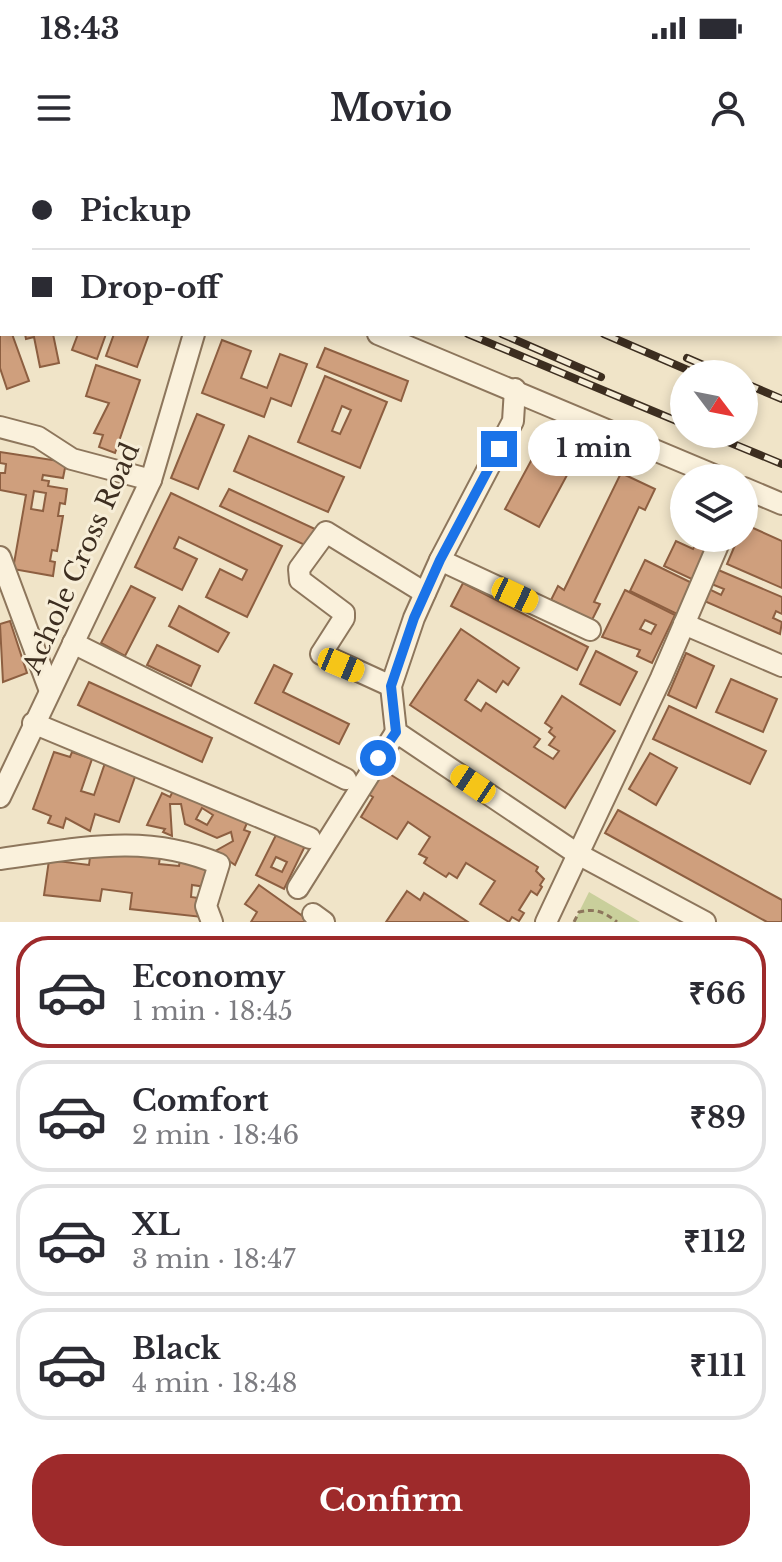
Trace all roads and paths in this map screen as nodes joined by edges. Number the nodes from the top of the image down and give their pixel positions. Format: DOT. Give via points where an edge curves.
graph roads {
  1 [pos="193,336"];
  2 [pos="383,336"];
  3 [pos="515,389"];
  4 [pos="0,427"];
  5 [pos="689,464"];
  6 [pos="151,480"];
  7 [pos="758,494"];
  8 [pos="782,504"];
  9 [pos="715,552"];
  10 [pos="0,557"];
  11 [pos="440,560"];
  12 [pos="4,580"];
  13 [pos="425,593"];
  14 [pos="684,624"];
  15 [pos="590,630"];
  16 [pos="73,643"];
  17 [pos="782,666"];
  18 [pos="391,686"];
  19 [pos="50,691"];
  20 [pos="33,723"];
  21 [pos="396,732"];
  22 [pos="346,779"];
  23 [pos="0,797"];
  24 [pos="310,838"];
  25 [pos="576,853"];
  26 [pos="0,859"];
  27 [pos="298,888"];
  28 [pos="212,922"];
  29 [pos="546,922"];
  30 [pos="574,922"];
  31 [pos="617,922"];
  32 [pos="705,922"];
  1 -- 6 [label="street, Achole Cross Road"];
  2 -- 3 [label="street"];
  3 -- 5 [label="street"];
  3 -- 11 [label="street" via="513,421"];
  4 -- 6 [label="street" via="38,437 72,459"];
  6 -- 16 [label="street, Achole Cross Road"];
  7 -- 8 [label="street"];
  9 -- 14 [label="street"];
  10 -- 12 [label="street"];
  11 -- 13 [label="street"];
  11 -- 15 [label="street"];
  12 -- 19 [label="street"];
  13 -- 18 [label="street"];
  13 -- 18 [label="street" via="326,532 299,569 300,580 344,613 321,654"];
  14 -- 17 [label="street"];
  14 -- 25 [label="street"];
  16 -- 19 [label="street, Achole Cross Road"];
  16 -- 22 [label="street"];
  18 -- 21 [label="street"];
  19 -- 20 [label="street, Achole Cross Road"];
  20 -- 23 [label="street, Achole Cross Road"];
  20 -- 24 [label="street"];
  21 -- 25 [label="street"];
  21 -- 27 [label="street"];
  25 -- 29 [label="street"];
  25 -- 32 [label="street"];
  26 -- 28 [label="street" via="157,844 219,864 206,906"];
  30 -- 31 [label="path" via="579,912 592,909"];
}
